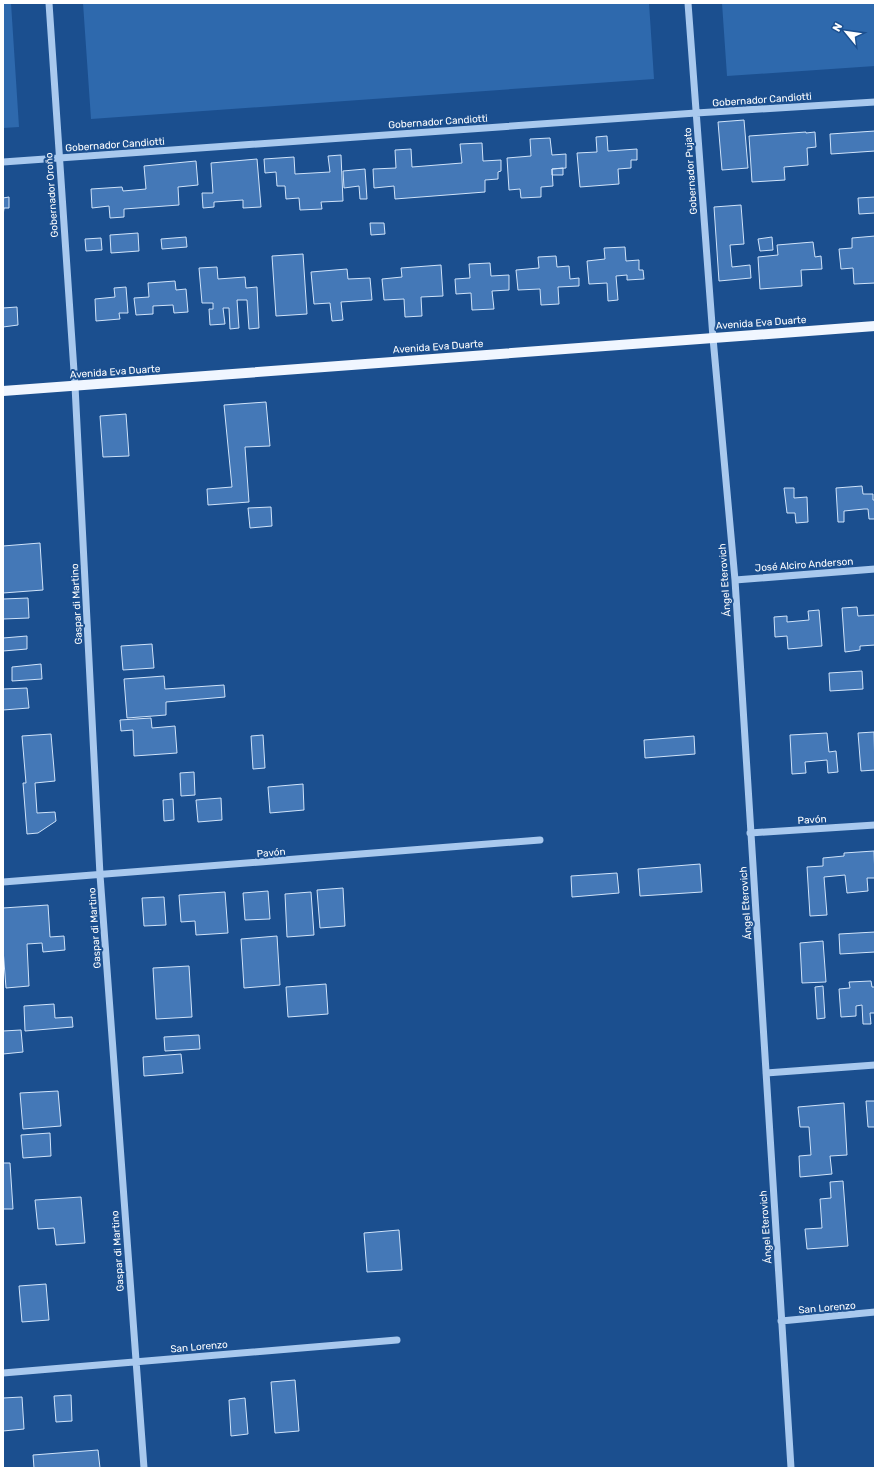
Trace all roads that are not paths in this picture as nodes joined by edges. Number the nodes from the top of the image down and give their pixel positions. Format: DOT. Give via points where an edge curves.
graph roads {
  1 [pos="49,3"];
  2 [pos="688,3"];
  3 [pos="875,102"];
  4 [pos="696,113"];
  5 [pos="58,158"];
  6 [pos="3,162"];
  7 [pos="875,326"];
  8 [pos="713,338"];
  9 [pos="75,386"];
  10 [pos="3,391"];
  11 [pos="875,569"];
  12 [pos="735,580"];
  13 [pos="875,825"];
  14 [pos="750,834"];
  15 [pos="540,840"];
  16 [pos="100,875"];
  17 [pos="3,882"];
  18 [pos="875,1065"];
  19 [pos="766,1073"];
  20 [pos="875,1312"];
  21 [pos="781,1321"];
  22 [pos="398,1340"];
  23 [pos="135,1362"];
  24 [pos="3,1372"];
  25 [pos="144,1468"];
  26 [pos="791,1468"];
  1 -- 5 [label="street, Gobernador Oroño"];
  2 -- 4 [label="street, Gobernador Pujato"];
  3 -- 4 [label="street, Gobernador Candiotti"];
  4 -- 5 [label="street, Gobernador Candiotti"];
  4 -- 8 [label="street, Gobernador Pujato"];
  5 -- 6 [label="street, Gobernador Candiotti"];
  5 -- 9 [label="street, Gobernador Oroño"];
  7 -- 8 [label="main road, Avenida Eva Duarte"];
  8 -- 9 [label="main road, Avenida Eva Duarte"];
  8 -- 12 [label="street, Ángel Eterovich"];
  9 -- 10 [label="main road, Avenida Eva Duarte"];
  9 -- 16 [label="street, Gaspar di Martino"];
  11 -- 12 [label="street, José Alciro Anderson"];
  12 -- 14 [label="street, Ángel Eterovich"];
  13 -- 14 [label="street, Pavón"];
  14 -- 19 [label="street, Ángel Eterovich"];
  15 -- 16 [label="street, Pavón"];
  16 -- 17 [label="street, Pavón"];
  16 -- 23 [label="street, Gaspar di Martino"];
  18 -- 19 [label="street"];
  19 -- 21 [label="street, Ángel Eterovich"];
  20 -- 21 [label="street, San Lorenzo"];
  21 -- 26 [label="street, Ángel Eterovich"];
  22 -- 23 [label="street, San Lorenzo"];
  23 -- 24 [label="street, San Lorenzo"];
  23 -- 25 [label="street, Gaspar di Martino"];
}
